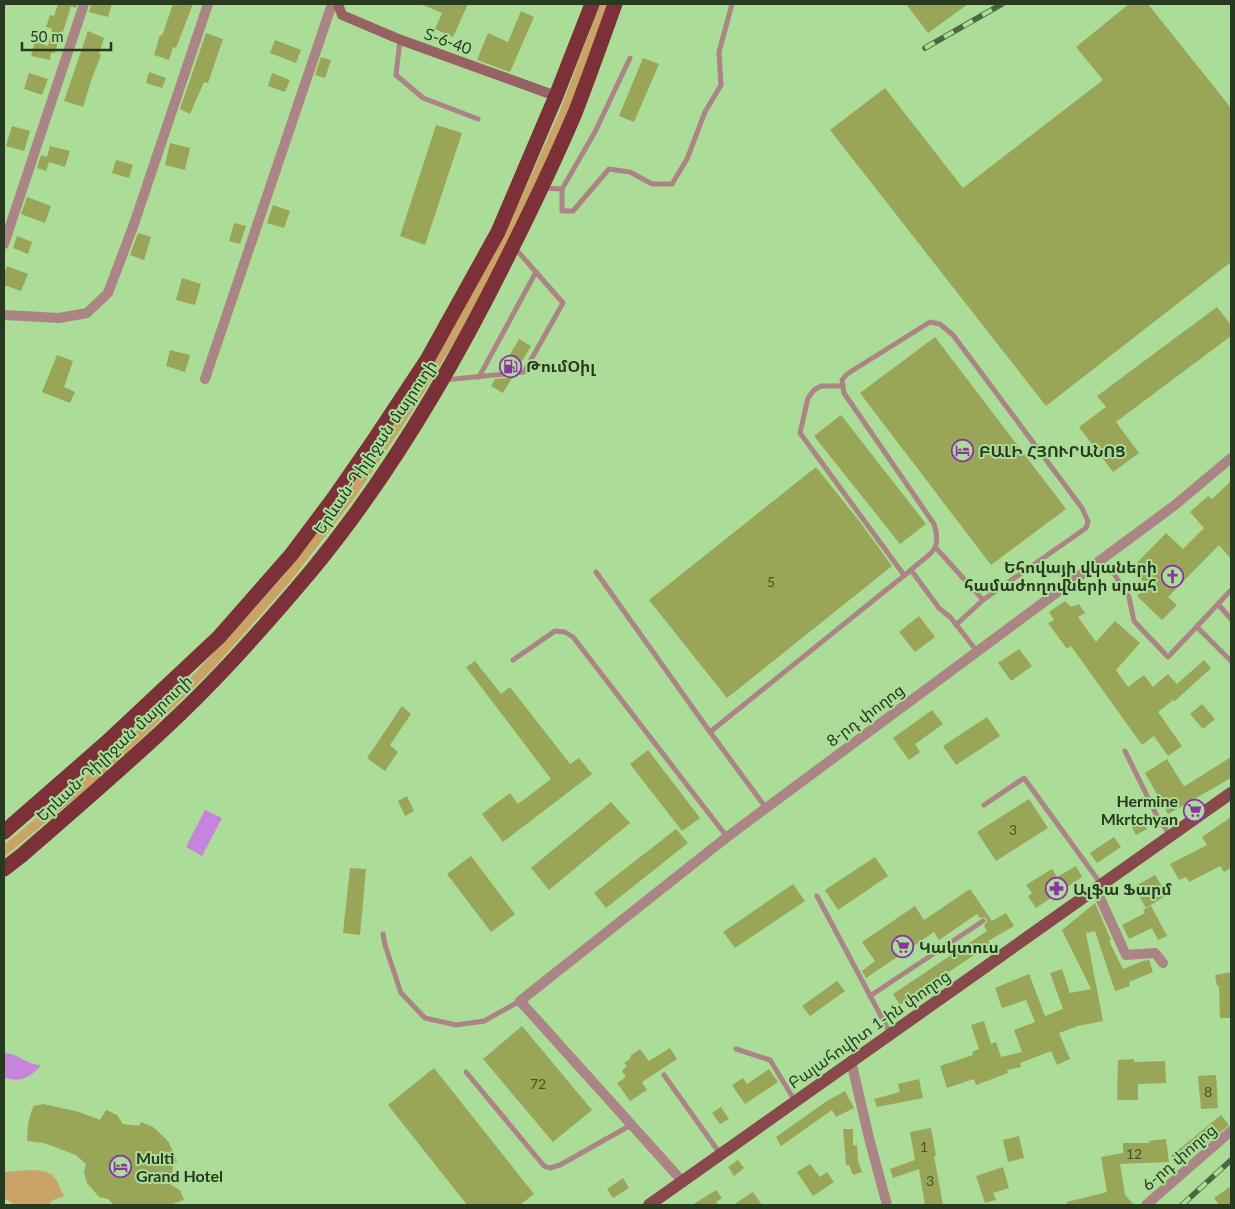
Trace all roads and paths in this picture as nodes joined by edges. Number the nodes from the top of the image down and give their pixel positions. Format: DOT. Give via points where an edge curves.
graph roads {
  1 [pos="84,4"];
  2 [pos="208,4"];
  3 [pos="332,4"];
  4 [pos="338,4"];
  5 [pos="592,4"];
  6 [pos="615,4"];
  7 [pos="732,4"];
  8 [pos="401,40"];
  9 [pos="630,58"];
  10 [pos="556,96"];
  11 [pos="478,119"];
  12 [pos="542,188"];
  13 [pos="562,189"];
  14 [pos="4,244"];
  15 [pos="514,246"];
  16 [pos="536,272"];
  17 [pos="4,315"];
  18 [pos="479,377"];
  19 [pos="205,380"];
  20 [pos="442,381"];
  21 [pos="843,386"];
  22 [pos="1231,458"];
  23 [pos="936,548"];
  24 [pos="1095,563"];
  25 [pos="911,570"];
  26 [pos="596,572"];
  27 [pos="904,575"];
  28 [pos="1231,590"];
  29 [pos="982,600"];
  30 [pos="1218,604"];
  31 [pos="1231,619"];
  32 [pos="956,625"];
  33 [pos="1197,627"];
  34 [pos="976,650"];
  35 [pos="513,660"];
  36 [pos="1231,661"];
  37 [pos="710,732"];
  38 [pos="1125,751"];
  39 [pos="1231,793"];
  40 [pos="984,804"];
  41 [pos="766,808"];
  42 [pos="4,832"];
  43 [pos="727,836"];
  44 [pos="1171,836"];
  45 [pos="4,869"];
  46 [pos="1099,887"];
  47 [pos="817,896"];
  48 [pos="983,921"];
  49 [pos="383,934"];
  50 [pos="1163,963"];
  51 [pos="870,996"];
  52 [pos="520,1001"];
  53 [pos="890,1034"];
  54 [pos="736,1049"];
  55 [pos="851,1061"];
  56 [pos="466,1072"];
  57 [pos="664,1074"];
  58 [pos="795,1102"];
  59 [pos="632,1124"];
  60 [pos="1231,1131"];
  61 [pos="721,1155"];
  62 [pos="684,1182"];
  63 [pos="649,1205"];
  64 [pos="887,1205"];
  65 [pos="1146,1205"];
  1 -- 14 [label="street"];
  2 -- 17 [label="street" via="108,293 88,313 59,318"];
  3 -- 19 [label="street"];
  4 -- 8 [label="street, Տ-6-40 / Տ-6-40" via="342,15"];
  5 -- 10 [label="highway, Երևան-Դիլիջան մայրուղի"];
  6 -- 12 [label="highway, Երևան-Դիլիջան մայրուղի" via="575,112"];
  7 -- 13 [label="lane" via="720,52 721,85 672,184 652,184 630,172 610,169 574,210 562,210"];
  8 -- 10 [label="street, Տ-6-40 / Տ-6-40"];
  8 -- 11 [label="lane" via="396,75 423,98"];
  9 -- 13 [label="lane" via="595,132"];
  10 -- 42 [label="highway, Երևան-Դիլիջան մայրուղի" via="498,232 427,360 369,448 291,555 219,637 107,742"];
  12 -- 13 [label="lane"];
  12 -- 15 [label="highway, Երևան-Դիլիջան մայրուղի"];
  15 -- 16 [label="lane"];
  15 -- 20 [label="highway, Երևան-Դիլիջան մայրուղի"];
  16 -- 18 [label="lane"];
  16 -- 18 [label="lane" via="563,303 524,372"];
  18 -- 20 [label="lane"];
  20 -- 45 [label="highway, Երևան-Դիլիջան մայրուղի" via="360,506 312,570 233,660 127,763"];
  21 -- 23 [label="lane" via="844,393 934,524 938,537"];
  21 -- 27 [label="lane" via="822,386 814,390 808,398 800,433"];
  21 -- 29 [label="lane" via="842,380 847,374 930,322 940,324 954,335 1082,508 1088,521 1086,528"];
  22 -- 24 [label="street, 8-րդ փողոց" via="1175,505"];
  23 -- 25 [label="lane"];
  23 -- 29 [label="lane"];
  24 -- 33 [label="lane" via="1114,574 1129,597 1134,621 1168,657"];
  24 -- 34 [label="street, 8-րդ փողոց"];
  25 -- 27 [label="lane"];
  25 -- 32 [label="lane"];
  26 -- 37 [label="lane"];
  27 -- 37 [label="lane"];
  28 -- 30 [label="lane"];
  29 -- 32 [label="lane"];
  30 -- 31 [label="lane"];
  30 -- 33 [label="lane"];
  32 -- 34 [label="lane"];
  33 -- 36 [label="lane"];
  34 -- 41 [label="street, 8-րդ փողոց"];
  35 -- 43 [label="lane" via="555,631 573,637"];
  37 -- 41 [label="lane"];
  38 -- 44 [label="lane" via="1159,820"];
  39 -- 44 [label="main road, Բալահովիտ 1-ին փողոց"];
  40 -- 46 [label="lane" via="1024,778"];
  41 -- 43 [label="street, 8-րդ փողոց"];
  43 -- 52 [label="street, 8-րդ փողոց"];
  44 -- 46 [label="main road, Բալահովիտ 1-ին փողոց"];
  46 -- 50 [label="street" via="1126,955 1155,953"];
  46 -- 53 [label="main road, Բալահովիտ 1-ին փողոց"];
  47 -- 51 [label="lane"];
  48 -- 51 [label="lane"];
  49 -- 52 [label="lane" via="401,993 425,1018 456,1025 484,1021"];
  51 -- 53 [label="lane"];
  52 -- 59 [label="street"];
  53 -- 55 [label="main road, Բալահովիտ 1-ին փողոց"];
  54 -- 58 [label="lane" via="770,1060"];
  55 -- 58 [label="main road, Բալահովիտ 1-ին փողոց"];
  55 -- 64 [label="street"];
  56 -- 59 [label="lane" via="544,1166 550,1168"];
  57 -- 61 [label="lane"];
  58 -- 61 [label="main road, Բալահովիտ 1-ին փողոց"];
  59 -- 62 [label="street"];
  60 -- 65 [label="street, 6-րդ փողոց"];
  61 -- 62 [label="main road, Բալահովիտ 1-ին փողոց"];
  62 -- 63 [label="main road, Բալահովիտ 1-ին փողոց"];
}
